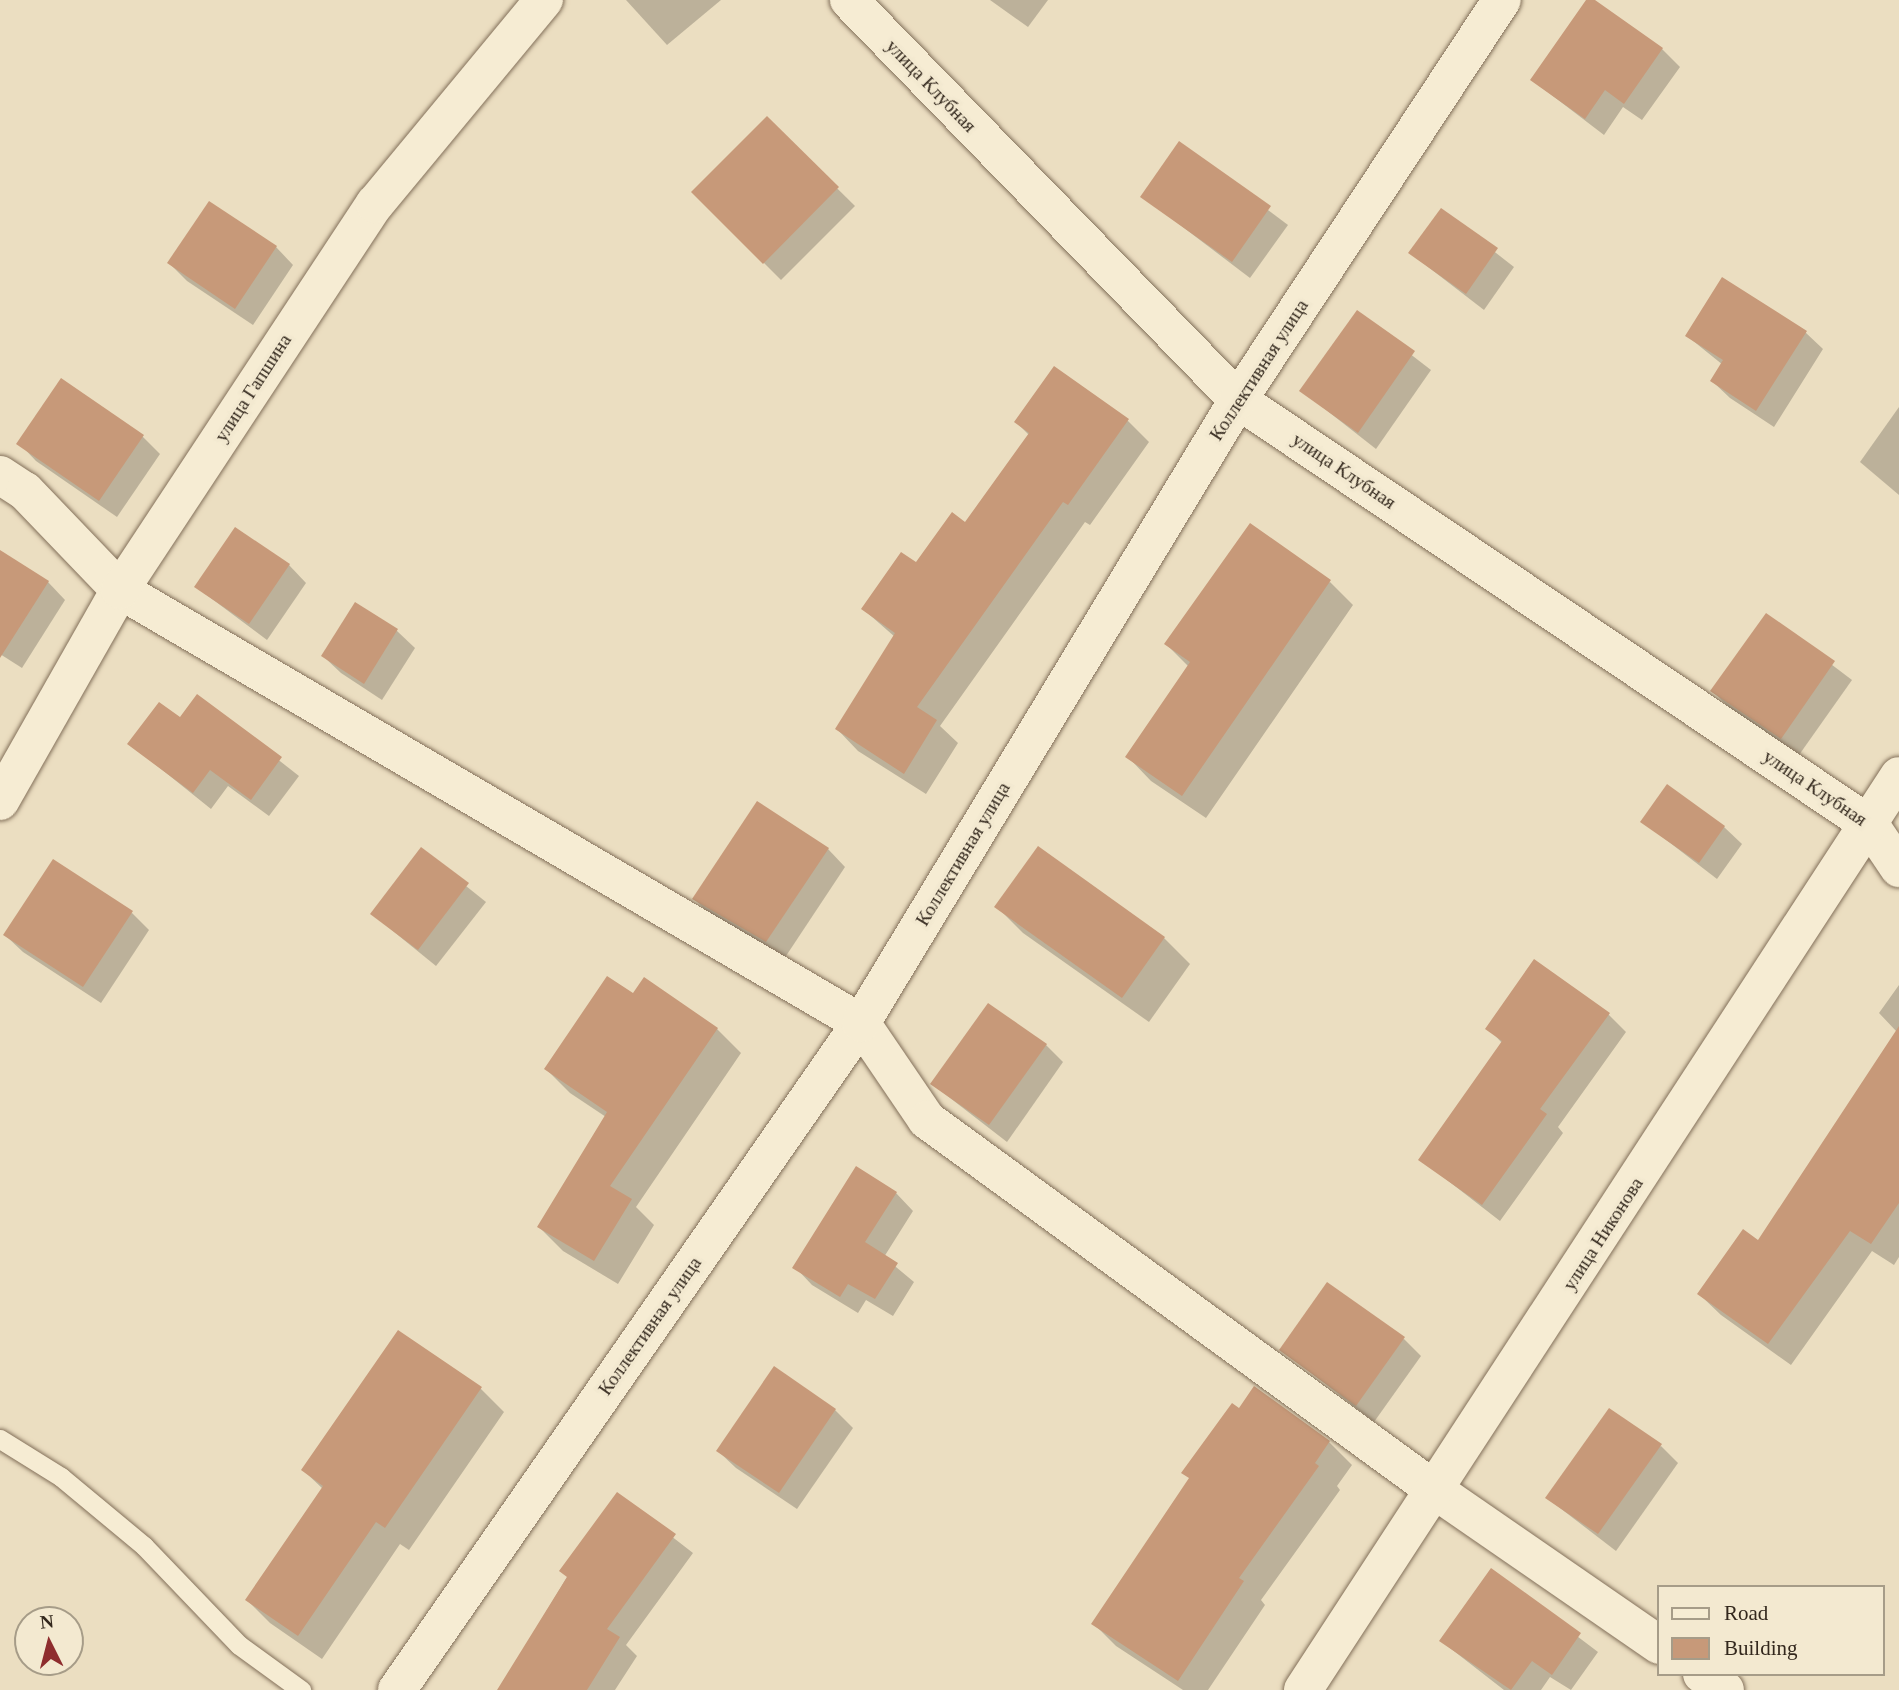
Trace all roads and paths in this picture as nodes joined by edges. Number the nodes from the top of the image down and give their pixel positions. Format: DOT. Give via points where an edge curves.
graph roads {
  1 [pos="544,0"];
  2 [pos="849,0"];
  3 [pos="1502,0"];
  4 [pos="1238,400"];
  5 [pos="0,475"];
  6 [pos="120,590"];
  7 [pos="1899,776"];
  8 [pos="0,802"];
  9 [pos="1870,825"];
  10 [pos="1899,868"];
  11 [pos="861,1023"];
  12 [pos="0,1439"];
  13 [pos="1436,1491"];
  14 [pos="1658,1644"];
  15 [pos="1705,1676"];
  16 [pos="302,1690"];
  17 [pos="397,1690"];
  18 [pos="1303,1690"];
  19 [pos="1725,1690"];
  1 -- 6 [label="street, улица Гапшина" via="375,204"];
  2 -- 4 [label="street, улица Клубная"];
  3 -- 4 [label="street, Коллективная улица"];
  4 -- 9 [label="street, улица Клубная"];
  4 -- 11 [label="street, Коллективная улица"];
  5 -- 6 [label="street" via="25,491"];
  6 -- 8 [label="street, улица Гапшина"];
  6 -- 11 [label="street"];
  7 -- 9 [label="street, улица Никонова"];
  9 -- 10 [label="street, улица Клубная"];
  9 -- 13 [label="street, улица Никонова"];
  11 -- 13 [label="street" via="928,1120"];
  11 -- 17 [label="street, Коллективная улица"];
  12 -- 16 [label="lane" via="61,1477 144,1546 239,1645"];
  13 -- 14 [label="street"];
  13 -- 18 [label="street, улица Никонова"];
  15 -- 19 [label="street"];
}
